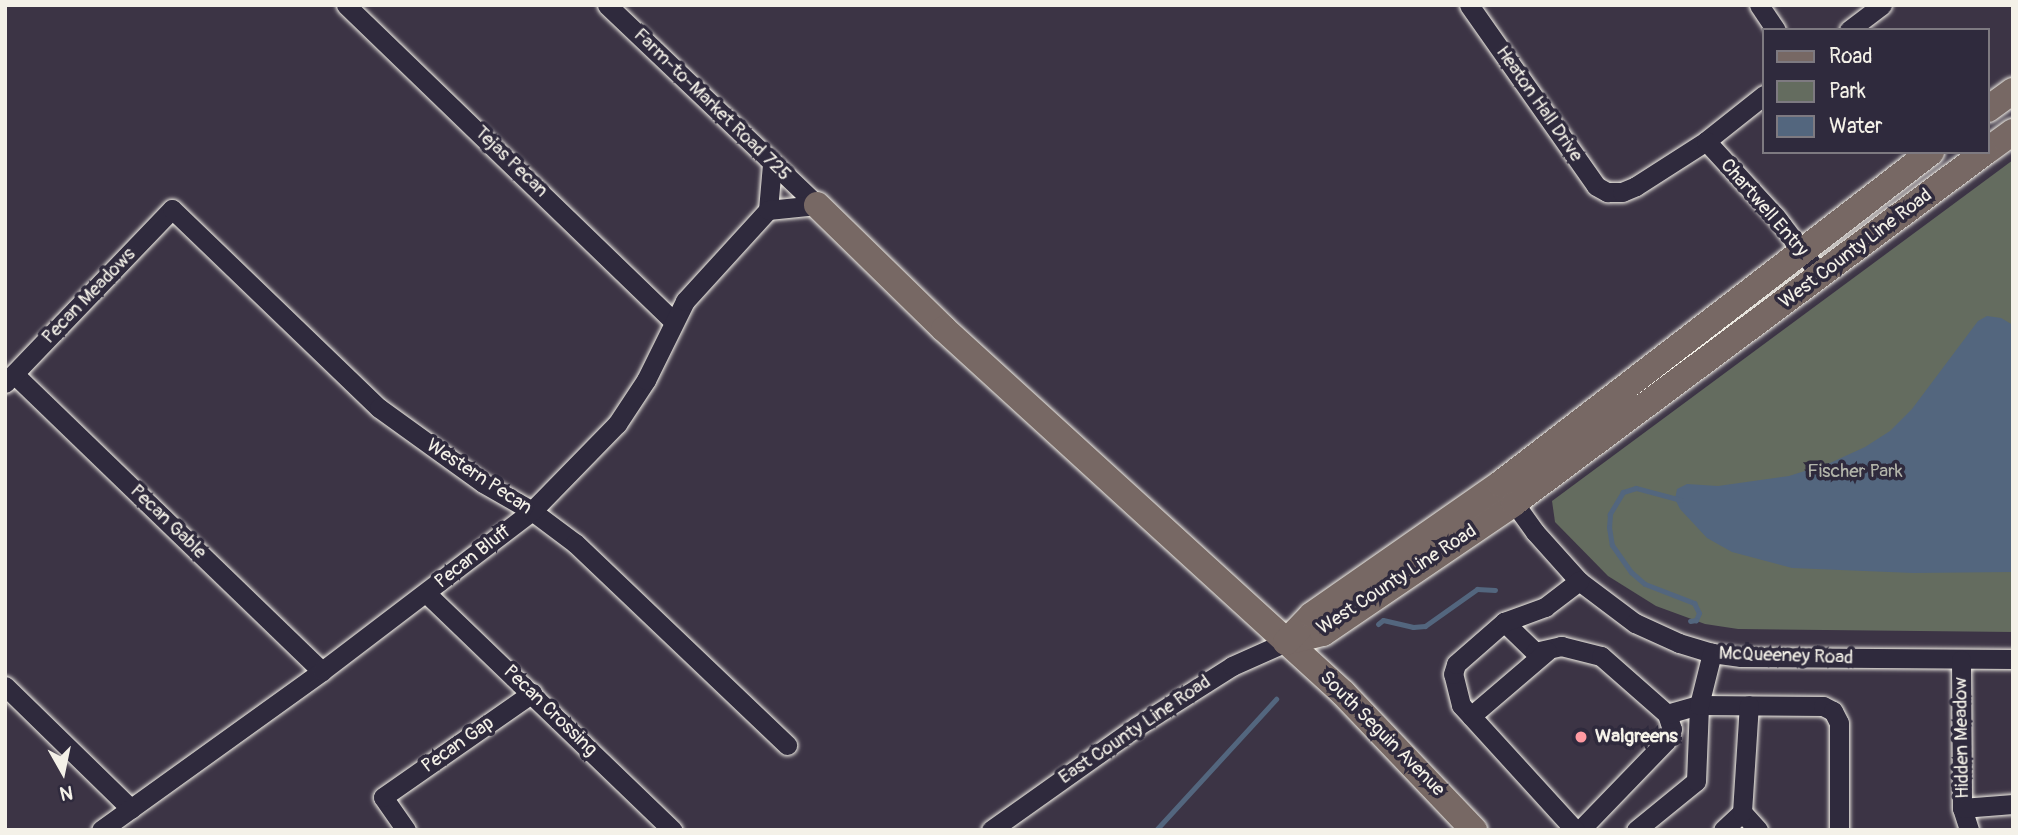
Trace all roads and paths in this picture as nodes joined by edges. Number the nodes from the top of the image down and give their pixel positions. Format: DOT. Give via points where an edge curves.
graph roads {
  1 [pos="346,5"];
  2 [pos="607,5"];
  3 [pos="1469,5"];
  4 [pos="1759,5"];
  5 [pos="1882,5"];
  6 [pos="1775,28"];
  7 [pos="1852,28"];
  8 [pos="2013,90"];
  9 [pos="1762,97"];
  10 [pos="1990,107"];
  11 [pos="2013,132"];
  12 [pos="1706,141"];
  13 [pos="1990,149"];
  14 [pos="1928,154"];
  15 [pos="1983,154"];
  16 [pos="772,164"];
  17 [pos="817,205"];
  18 [pos="172,209"];
  19 [pos="768,210"];
  20 [pos="1802,250"];
  21 [pos="1821,276"];
  22 [pos="673,321"];
  23 [pos="10,378"];
  24 [pos="1507,494"];
  25 [pos="532,511"];
  26 [pos="1580,581"];
  27 [pos="426,593"];
  28 [pos="1504,622"];
  29 [pos="1286,642"];
  30 [pos="1547,651"];
  31 [pos="1712,653"];
  32 [pos="2013,659"];
  33 [pos="1961,660"];
  34 [pos="322,671"];
  35 [pos="5,686"];
  36 [pos="532,693"];
  37 [pos="1699,705"];
  38 [pos="1749,705"];
  39 [pos="1667,714"];
  40 [pos="1471,716"];
  41 [pos="787,745"];
  42 [pos="2013,804"];
  43 [pos="1962,808"];
  44 [pos="131,809"];
  45 [pos="1742,812"];
  46 [pos="101,830"];
  47 [pos="406,830"];
  48 [pos="672,830"];
  49 [pos="990,830"];
  50 [pos="1474,830"];
  51 [pos="1577,830"];
  52 [pos="1636,830"];
  53 [pos="1723,830"];
  54 [pos="1758,830"];
  55 [pos="1839,830"];
  56 [pos="1969,830"];
  1 -- 22 [label="street, Tejas Pecan"];
  2 -- 16 [label="street, Farm-to-Market Road 725"];
  3 -- 12 [label="street, Heaton Hall Drive" via="1596,186 1615,193 1636,186"];
  4 -- 6 [label="street"];
  5 -- 7 [label="street"];
  8 -- 10 [label="main road"];
  9 -- 12 [label="street"];
  11 -- 13 [label="main road, West County Line Road"];
  12 -- 20 [label="street, Chartwell Entry"];
  14 -- 20 [label="main road, West County Line Road"];
  15 -- 21 [label="main road, West County Line Road"];
  16 -- 17 [label="street, Farm-to-Market Road 725"];
  16 -- 19 [label="street"];
  17 -- 19 [label="street"];
  17 -- 29 [label="main road, South Seguin Avenue"];
  18 -- 23 [label="street, Pecan Meadows"];
  18 -- 25 [label="street, Western Pecan" via="379,408 483,483"];
  19 -- 22 [label="street, Pecan Bluff" via="684,300"];
  20 -- 21 [label="street, Chartwell Entry"];
  20 -- 24 [label="main road, West County Line Road"];
  21 -- 24 [label="main road, West County Line Road"];
  22 -- 25 [label="street, Pecan Bluff" via="646,380 617,424"];
  23 -- 34 [label="street, Pecan Gable"];
  24 -- 26 [label="street, McQueeney Road"];
  24 -- 29 [label="main road, West County Line Road" via="1323,633"];
  25 -- 27 [label="street, Pecan Bluff"];
  25 -- 41 [label="street, Western Pecan" via="611,575"];
  26 -- 28 [label="street" via="1545,607"];
  26 -- 31 [label="street, McQueeney Road" via="1635,623"];
  27 -- 34 [label="street, Pecan Bluff"];
  27 -- 36 [label="street, Pecan Crossing"];
  28 -- 30 [label="street" via="1535,652"];
  28 -- 40 [label="street" via="1456,664 1457,693"];
  29 -- 49 [label="street, East County Line Road" via="1232,666"];
  29 -- 50 [label="main road, South Seguin Avenue" via="1383,733"];
  30 -- 39 [label="street" via="1562,646 1601,656"];
  30 -- 40 [label="street"];
  31 -- 33 [label="street, McQueeney Road" via="1763,658"];
  31 -- 37 [label="street"];
  32 -- 33 [label="street, McQueeney Road"];
  33 -- 43 [label="street, Hidden Meadow"];
  34 -- 44 [label="street, Pecan Bluff"];
  35 -- 44 [label="street"];
  36 -- 47 [label="street, Pecan Gap" via="383,797"];
  36 -- 48 [label="street, Pecan Crossing"];
  37 -- 38 [label="street"];
  37 -- 39 [label="street"];
  37 -- 52 [label="street" via="1696,781"];
  38 -- 45 [label="street"];
  38 -- 55 [label="street" via="1823,706 1833,711 1839,723"];
  39 -- 51 [label="street" via="1672,729 1666,741"];
  40 -- 51 [label="street"];
  42 -- 43 [label="street, Hidden Meadow"];
  43 -- 56 [label="street"];
  44 -- 46 [label="street, Pecan Bluff"];
  45 -- 53 [label="street"];
  45 -- 54 [label="street"];
}
